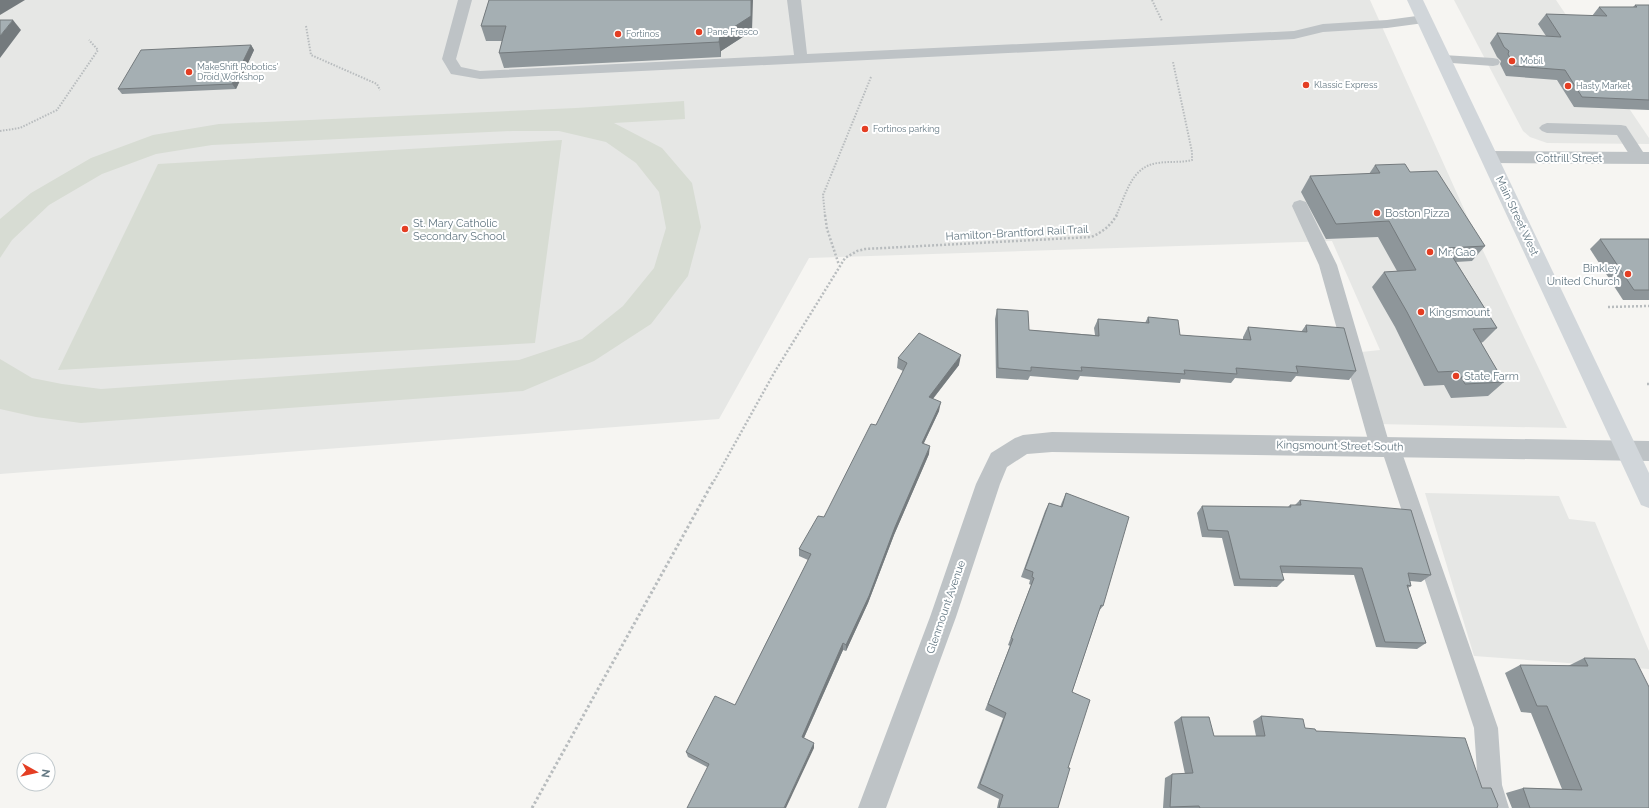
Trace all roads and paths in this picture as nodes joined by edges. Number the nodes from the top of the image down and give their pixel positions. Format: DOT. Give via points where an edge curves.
graph roads {
  1 [pos="465,0"];
  2 [pos="794,0"];
  3 [pos="1152,0"];
  4 [pos="1416,0"];
  5 [pos="1424,19"];
  6 [pos="306,26"];
  7 [pos="1165,26"];
  8 [pos="89,40"];
  9 [pos="877,55"];
  10 [pos="1173,57"];
  11 [pos="801,59"];
  12 [pos="1444,59"];
  13 [pos="1493,62"];
  14 [pos="380,90"];
  15 [pos="1547,128"];
  16 [pos="0,131"];
  17 [pos="1490,157"];
  18 [pos="1644,158"];
  19 [pos="1300,206"];
  20 [pos="839,265"];
  21 [pos="1649,306"];
  22 [pos="1608,307"];
  23 [pos="1052,442"];
  24 [pos="1385,447"];
  25 [pos="1627,450"];
  26 [pos="1649,451"];
  27 [pos="1649,498"];
  28 [pos="532,808"];
  29 [pos="872,808"];
  30 [pos="1497,808"];
  1 -- 11 [label="lane" via="449,59 456,71 480,75"];
  2 -- 11 [label="lane"];
  3 -- 7 [label="path"];
  4 -- 5 [label="main road, Main Street West"];
  5 -- 9 [label="lane" via="1323,28 1286,35"];
  5 -- 12 [label="main road, Main Street West"];
  6 -- 14 [label="path" via="311,55 377,84"];
  8 -- 16 [label="path" via="98,50 57,110 20,128"];
  9 -- 11 [label="lane"];
  9 -- 20 [label="path" via="876,64 823,195 827,229"];
  10 -- 20 [label="path, Hamilton-Brantford Rail Trail" via="1192,160 1183,163 1159,161 1144,166 1135,174 1111,226 1102,235 865,249 850,254"];
  12 -- 13 [label="lane"];
  12 -- 17 [label="main road, Main Street West"];
  15 -- 18 [label="lane" via="1621,130"];
  17 -- 18 [label="street, Cottrill Street"];
  17 -- 25 [label="main road, Main Street West"];
  19 -- 24 [label="lane" via="1328,265"];
  20 -- 28 [label="path" via="774,373"];
  21 -- 22 [label="path"];
  23 -- 24 [label="street, Kingsmount Street South"];
  23 -- 29 [label="street, Glenmount Avenue" via="1023,445 999,460 988,484 943,617"];
  24 -- 25 [label="street, Kingsmount Street South"];
  24 -- 30 [label="lane" via="1486,728 1490,785"];
  25 -- 26 [label="street, Kingsmount Street South"];
  25 -- 27 [label="main road, Main Street West"];
}
